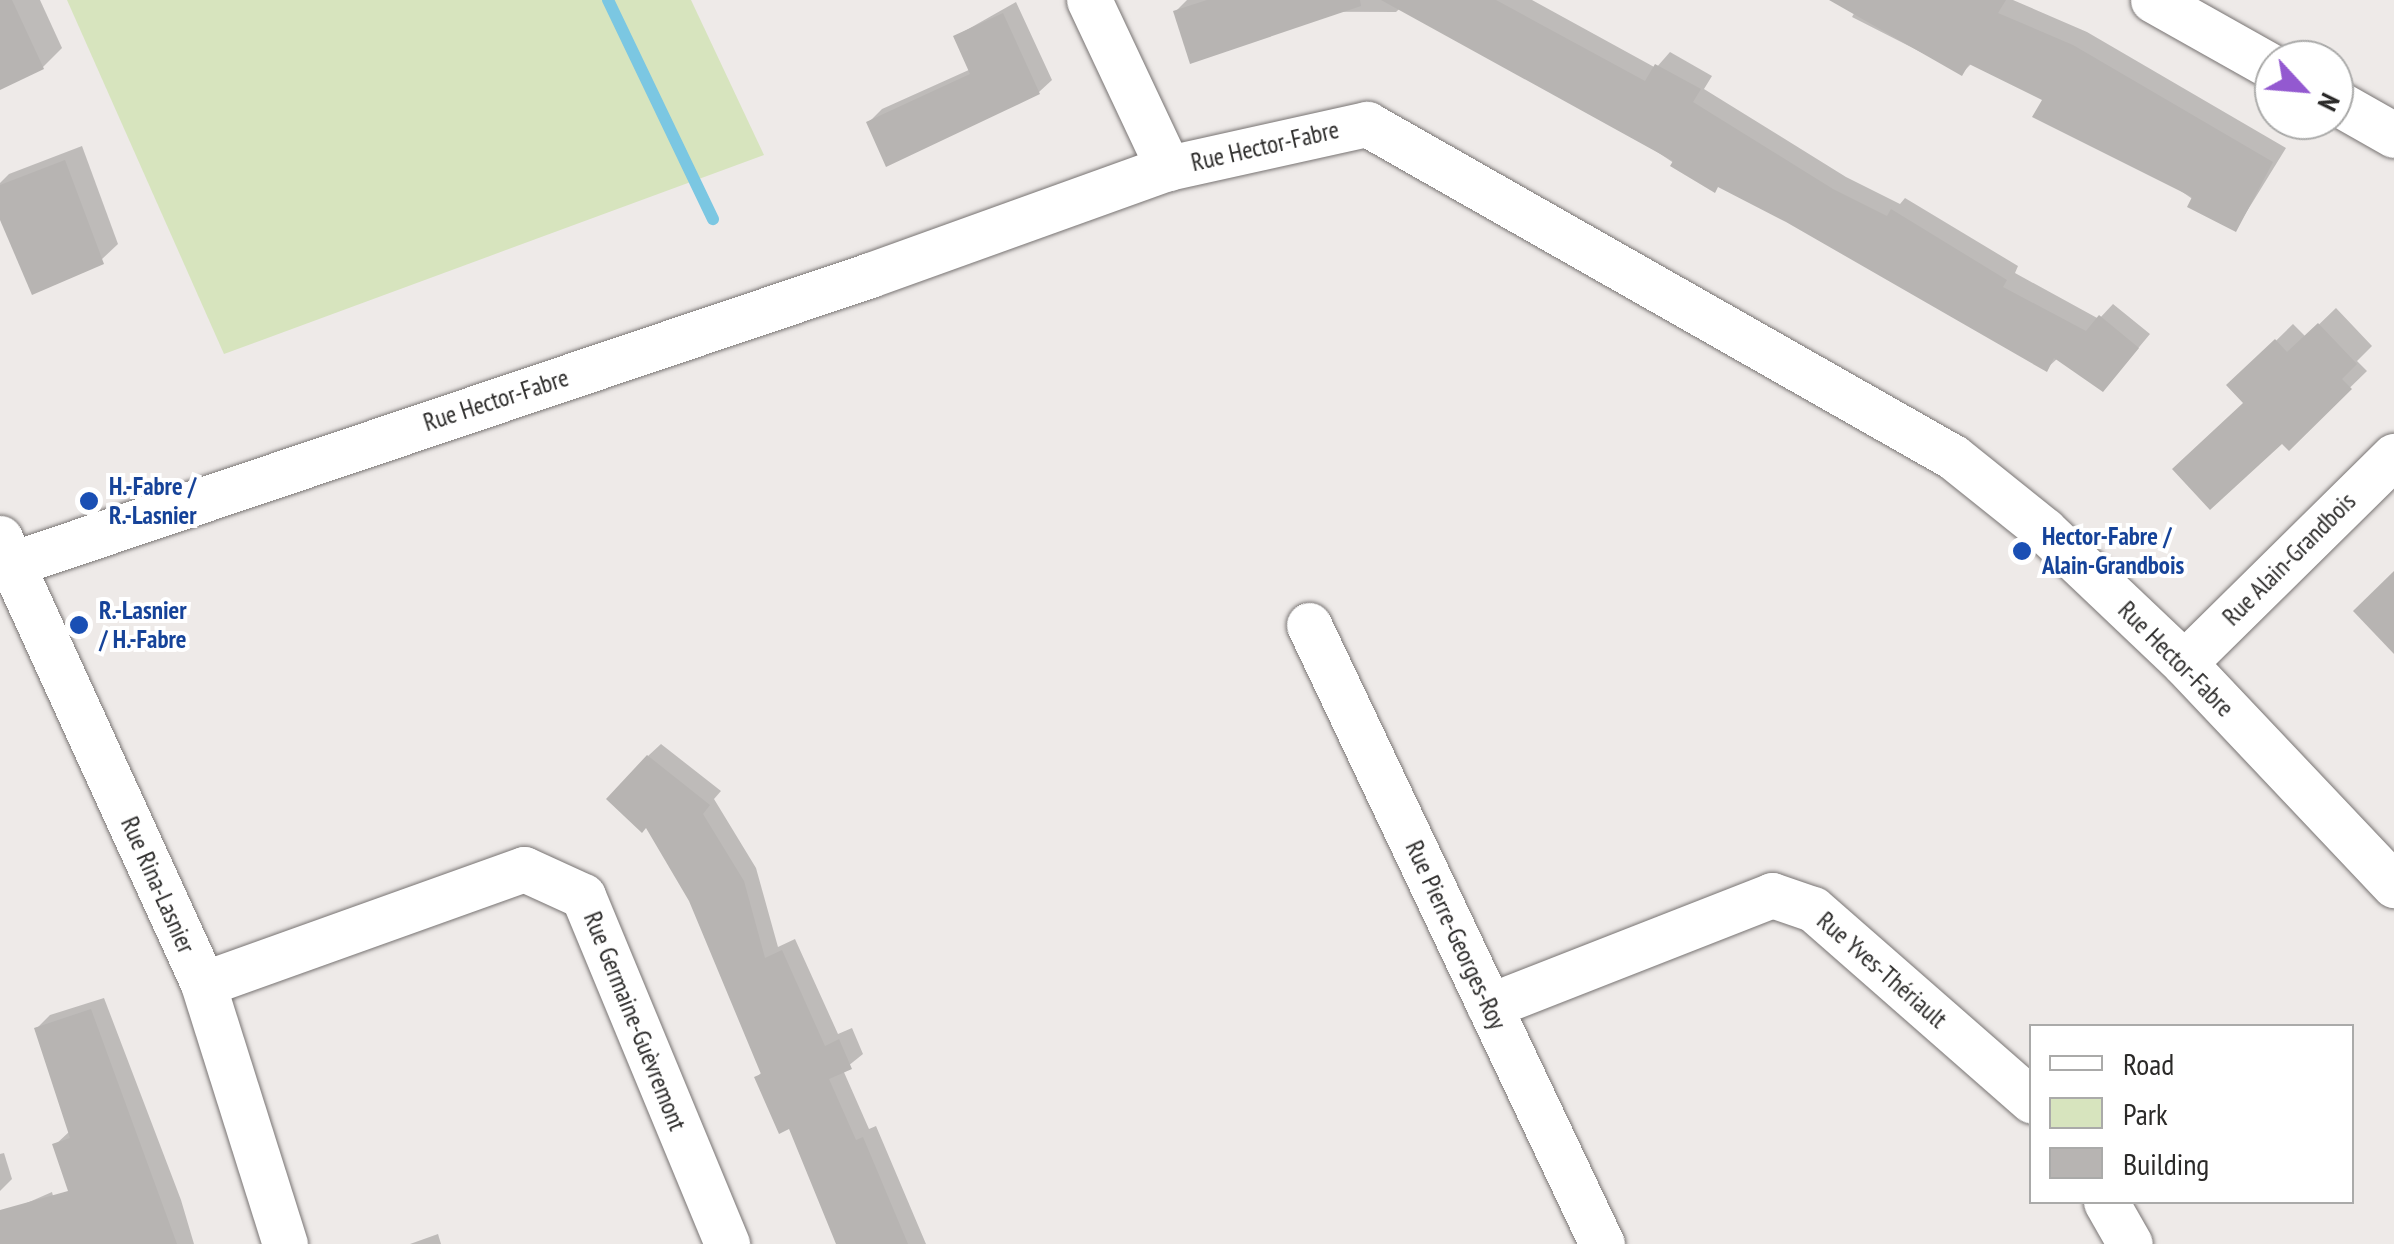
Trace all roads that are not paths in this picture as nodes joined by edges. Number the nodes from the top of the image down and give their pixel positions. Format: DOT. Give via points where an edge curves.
graph roads {
  1 [pos="1089,0"];
  2 [pos="2154,0"];
  3 [pos="2254,57"];
  4 [pos="2354,112"];
  5 [pos="2394,134"];
  6 [pos="1168,168"];
  7 [pos="2394,456"];
  8 [pos="4,557"];
  9 [pos="1309,625"];
  10 [pos="2184,663"];
  11 [pos="2394,884"];
  12 [pos="203,984"];
  13 [pos="1490,1006"];
  14 [pos="2029,1098"];
  15 [pos="2107,1204"];
  16 [pos="285,1244"];
  17 [pos="727,1244"];
  18 [pos="1602,1244"];
  19 [pos="2130,1244"];
  1 -- 6 [label="street"];
  2 -- 3 [label="street"];
  4 -- 5 [label="street"];
  6 -- 8 [label="street, Rue Hector-Fabre" via="870,276"];
  6 -- 10 [label="street, Rue Hector-Fabre" via="1367,124 1953,457 2044,530"];
  7 -- 10 [label="street, Rue Alain-Grandbois"];
  8 -- 12 [label="street, Rue Rina-Lasnier"];
  9 -- 13 [label="street, Rue Pierre-Georges-Roy"];
  10 -- 11 [label="street, Rue Hector-Fabre"];
  12 -- 16 [label="street, Rue Rina-Lasnier"];
  12 -- 17 [label="street, Rue Germaine-Guèvremont" via="524,868 583,896"];
  13 -- 14 [label="street, Rue Yves-Thériault" via="1772,895 1813,909"];
  13 -- 18 [label="street, Rue Pierre-Georges-Roy"];
  15 -- 19 [label="street"];
}
